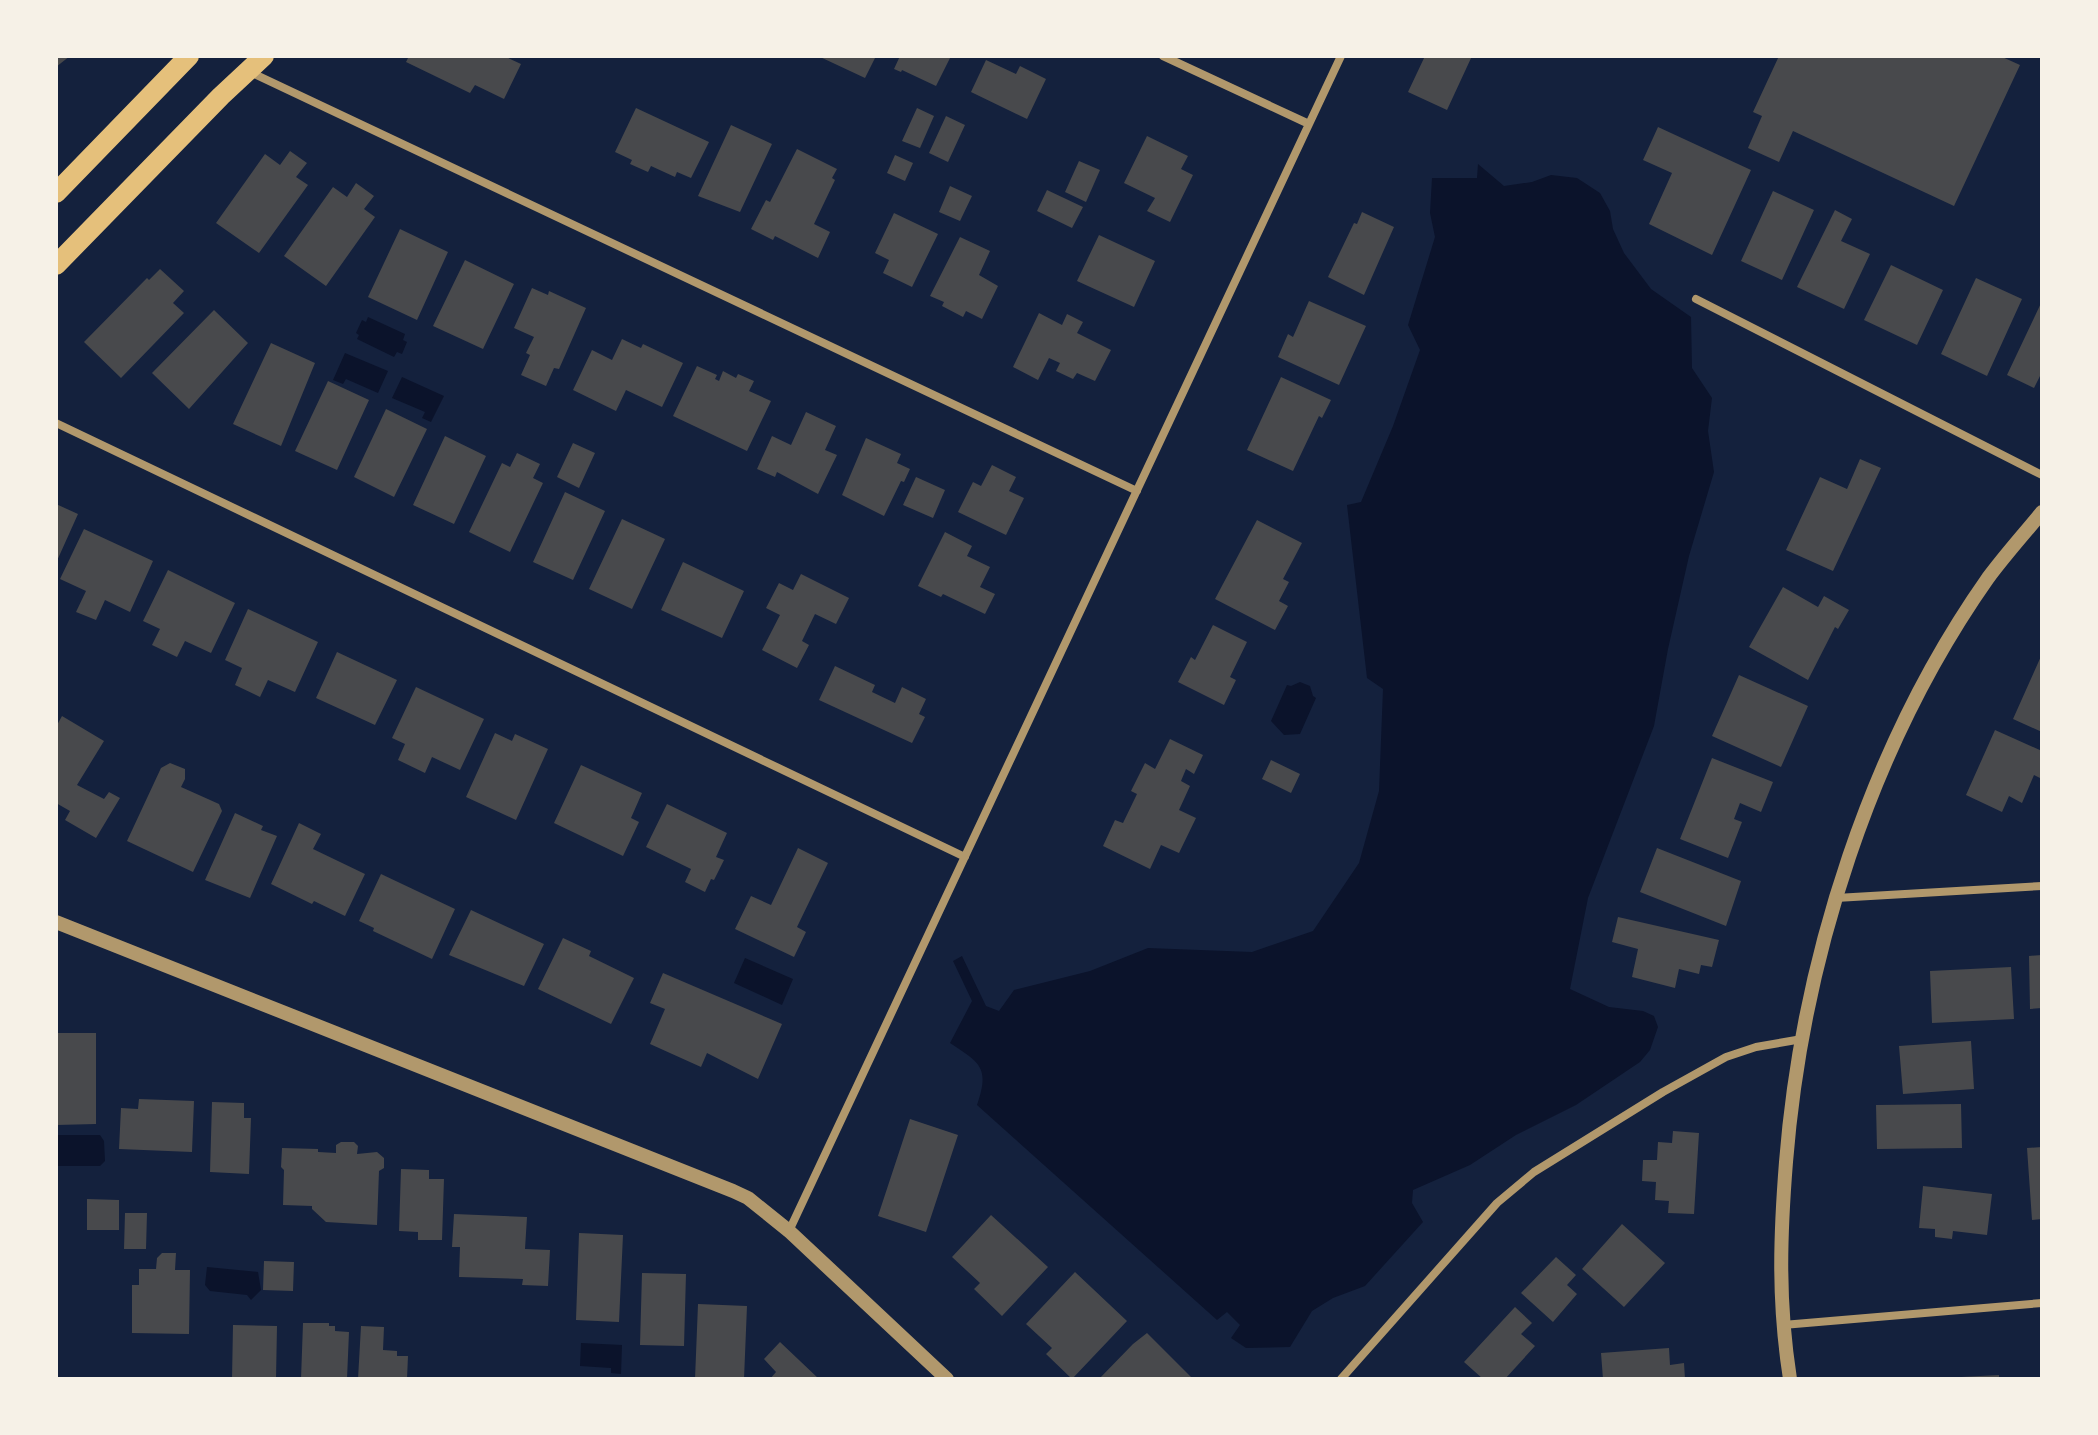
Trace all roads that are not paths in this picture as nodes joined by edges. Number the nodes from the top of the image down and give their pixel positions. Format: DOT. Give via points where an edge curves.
graph roads {
  1 [pos="189,56"];
  2 [pos="264,56"];
  3 [pos="1163,56"];
  4 [pos="1341,56"];
  5 [pos="247,71"];
  6 [pos="1309,124"];
  7 [pos="56,193"];
  8 [pos="56,265"];
  9 [pos="1696,299"];
  10 [pos="56,423"];
  11 [pos="2042,475"];
  12 [pos="1137,491"];
  13 [pos="2042,512"];
  14 [pos="965,857"];
  15 [pos="2042,886"];
  16 [pos="1835,898"];
  17 [pos="56,922"];
  18 [pos="1802,1039"];
  19 [pos="789,1231"];
  20 [pos="2042,1303"];
  21 [pos="1783,1325"];
  22 [pos="947,1379"];
  23 [pos="1341,1379"];
  24 [pos="1790,1379"];
  1 -- 7 [label="main road"];
  2 -- 5 [label="main road"];
  3 -- 6 [label="street"];
  4 -- 6 [label="street"];
  5 -- 8 [label="main road"];
  5 -- 12 [label="street"];
  6 -- 12 [label="street"];
  9 -- 11 [label="street"];
  10 -- 14 [label="street"];
  12 -- 14 [label="street"];
  13 -- 16 [label="street" via="1989,578 1925,684 1878,782"];
  14 -- 19 [label="street"];
  15 -- 16 [label="street"];
  16 -- 18 [label="street"];
  17 -- 19 [label="street" via="733,1191"];
  18 -- 21 [label="street" via="1780,1245"];
  18 -- 23 [label="street" via="1726,1057 1534,1172 1497,1203"];
  19 -- 22 [label="street"];
  20 -- 21 [label="street"];
  21 -- 24 [label="street"];
}
